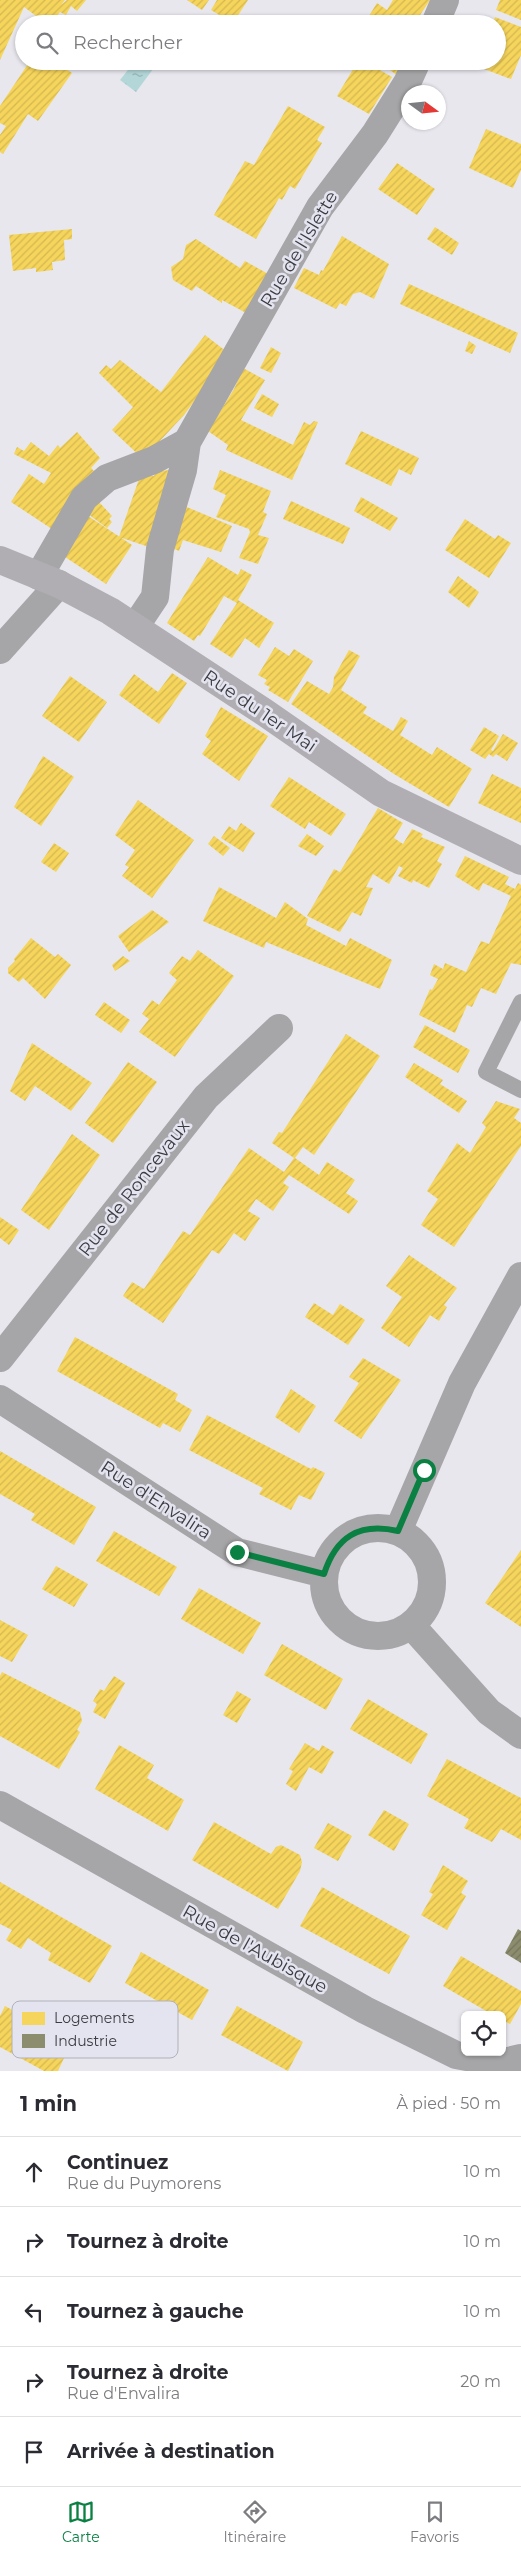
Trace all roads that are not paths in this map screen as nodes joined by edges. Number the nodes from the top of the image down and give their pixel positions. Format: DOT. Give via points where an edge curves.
graph roads {
  1 [pos="445,0"];
  2 [pos="439,15"];
  3 [pos="413,70"];
  4 [pos="188,442"];
  5 [pos="0,560"];
  6 [pos="49,580"];
  7 [pos="135,627"];
  8 [pos="0,650"];
  9 [pos="521,860"];
  10 [pos="521,1002"];
  11 [pos="279,1028"];
  12 [pos="521,1090"];
  13 [pos="521,1276"];
  14 [pos="0,1358"];
  15 [pos="0,1399"];
  16 [pos="398,1531"];
  17 [pos="324,1574"];
  18 [pos="411,1625"];
  19 [pos="521,1735"];
  20 [pos="0,1805"];
  21 [pos="521,2058"];
  1 -- 2 [label="street"];
  3 -- 4 [label="street, Rue de l'Islette" via="375,134 320,207"];
  4 -- 6 [label="street" via="154,460 107,478 84,498"];
  4 -- 7 [label="street, Rue de l'Islette" via="160,549 155,597"];
  5 -- 6 [label="street, Rue du 1er Mai"];
  6 -- 7 [label="street, Rue du 1er Mai"];
  6 -- 8 [label="street"];
  7 -- 9 [label="street, Rue du 1er Mai" via="381,793"];
  10 -- 12 [label="lane" via="486,1072"];
  11 -- 14 [label="street, Rue de Roncevaux" via="206,1097"];
  13 -- 16 [label="street" via="462,1383"];
  15 -- 17 [label="street, Rue d'Envalira" via="237,1552"];
  16 -- 17 [label="street" via="366,1529 351,1534 329,1558"];
  16 -- 18 [label="street" via="412,1539 430,1566 432,1583 429,1599"];
  17 -- 18 [label="street" via="325,1592 331,1609 343,1623 358,1632 385,1635"];
  18 -- 19 [label="street" via="489,1712"];
  20 -- 21 [label="street, Rue de l'Aubisque" via="357,2005 456,2055 499,2063"];
}
